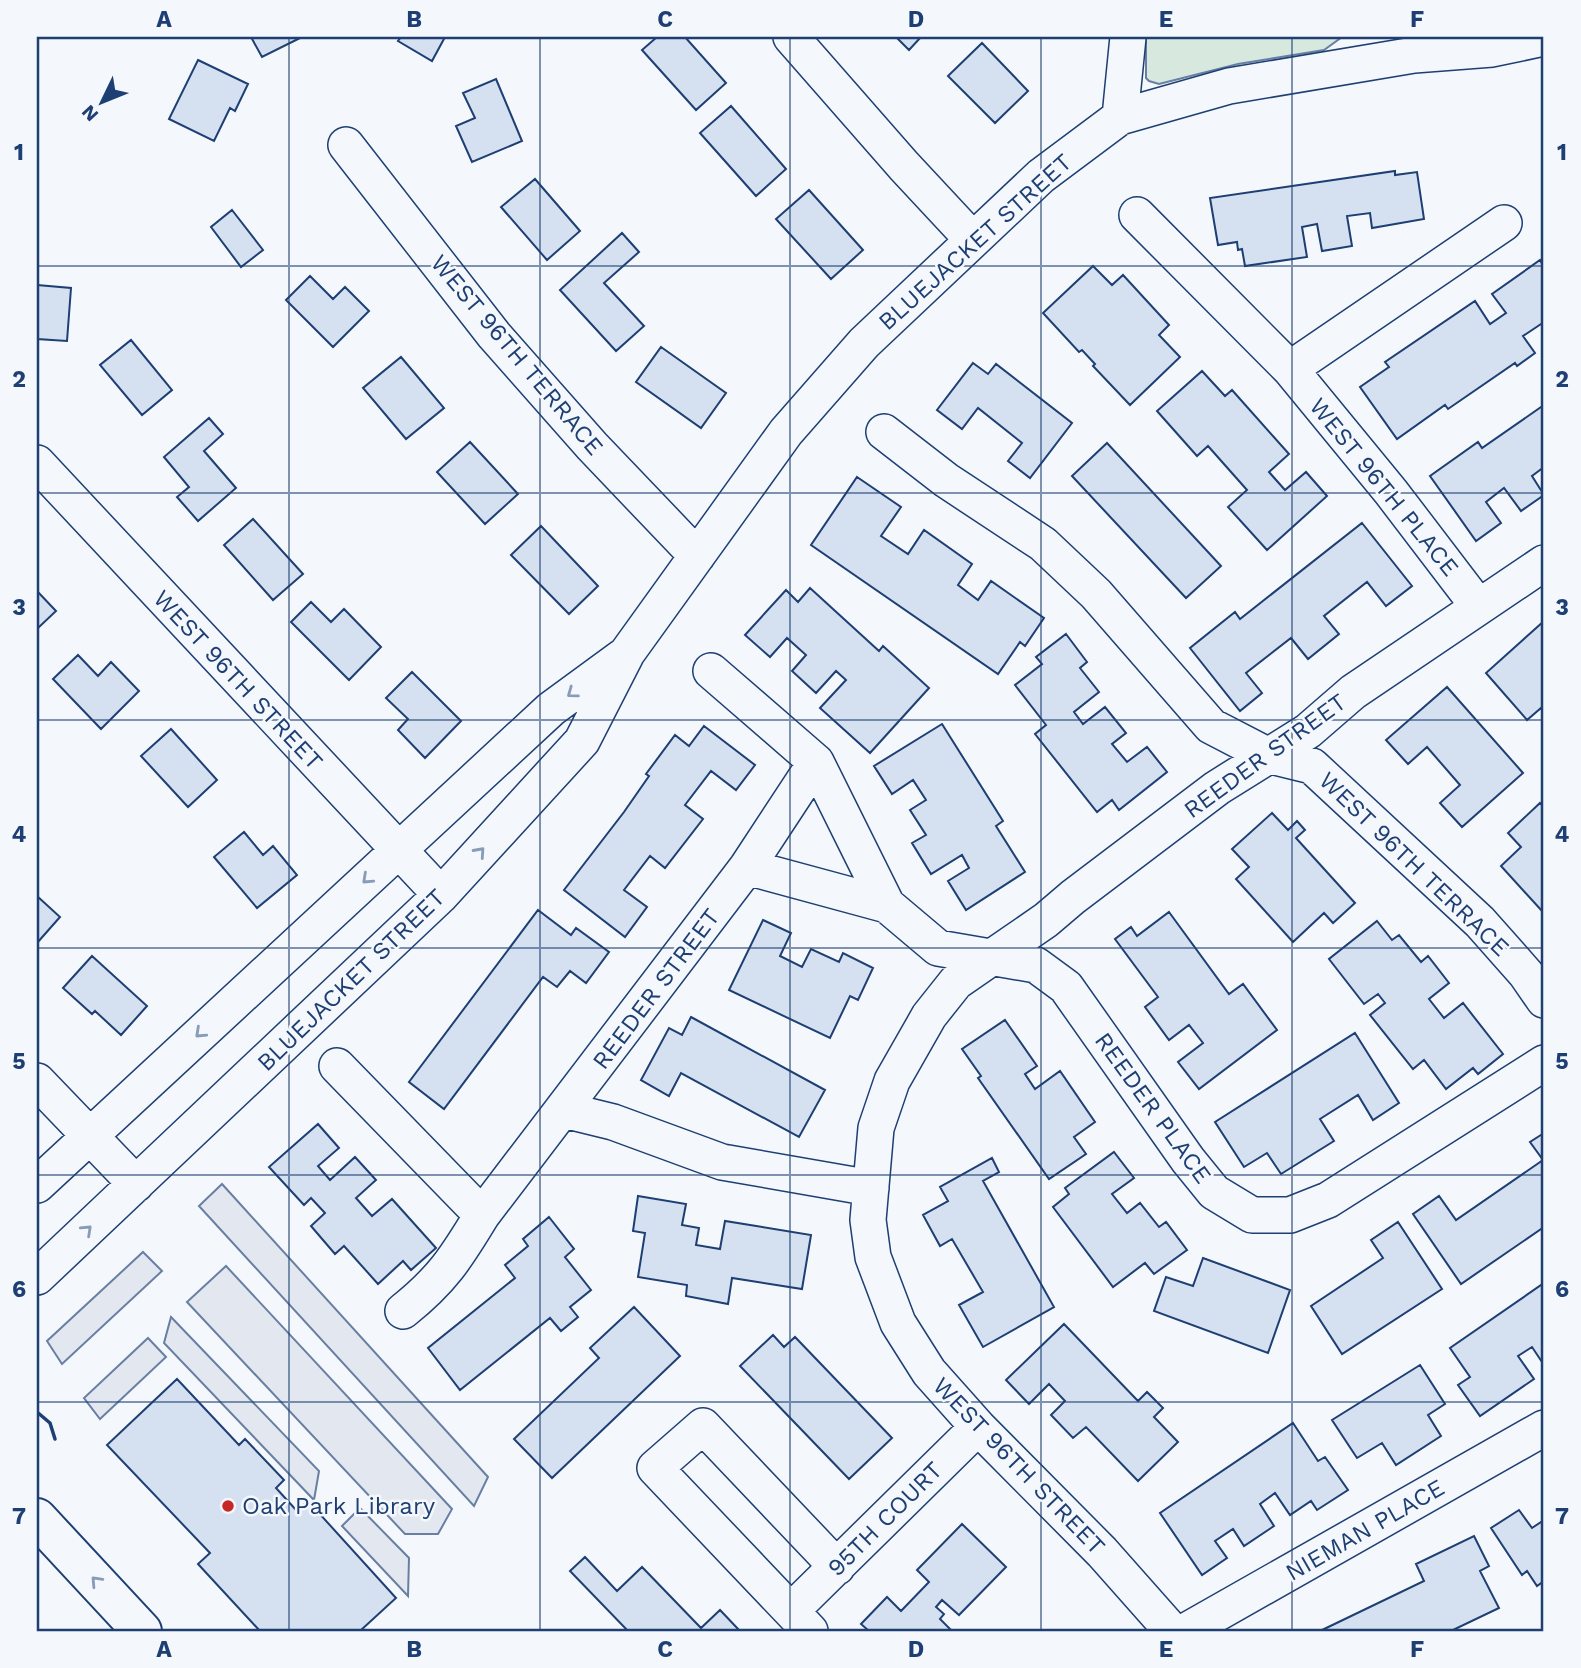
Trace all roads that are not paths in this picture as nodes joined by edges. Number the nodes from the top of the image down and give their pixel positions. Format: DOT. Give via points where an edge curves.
graph roads {
  1 [pos="791,37"];
  2 [pos="1128,37"];
  3 [pos="1544,38"];
  4 [pos="1406,46"];
  5 [pos="1120,117"];
  6 [pos="346,145"];
  7 [pos="1138,215"];
  8 [pos="1504,223"];
  9 [pos="972,239"];
  10 [pos="1290,369"];
  11 [pos="884,432"];
  12 [pos="37,463"];
  13 [pos="697,556"];
  14 [pos="1544,563"];
  15 [pos="1479,606"];
  16 [pos="627,653"];
  17 [pos="711,671"];
  18 [pos="1267,755"];
  19 [pos="816,762"];
  20 [pos="398,850"];
  21 [pos="747,867"];
  22 [pos="441,895"];
  23 [pos="887,905"];
  24 [pos="992,958"];
  25 [pos="1544,1000"];
  26 [pos="1544,1063"];
  27 [pos="337,1066"];
  28 [pos="37,1081"];
  29 [pos="564,1110"];
  30 [pos="90,1136"];
  31 [pos="136,1184"];
  32 [pos="37,1185"];
  33 [pos="870,1188"];
  34 [pos="481,1215"];
  35 [pos="37,1277"];
  36 [pos="403,1311"];
  37 [pos="978,1427"];
  38 [pos="1544,1428"];
  39 [pos="37,1518"];
  40 [pos="837,1567"];
  41 [pos="800,1621"];
  42 [pos="138,1630"];
  43 [pos="1172,1631"];
  44 [pos="1186,1631"];
  1 -- 9 [label="street"];
  2 -- 5 [label="street"];
  3 -- 4 [label="street, BLUEJACKET STREET" via="1492,49"];
  4 -- 5 [label="street, BLUEJACKET STREET" via="1229,86"];
  5 -- 9 [label="street, BLUEJACKET STREET" via="1041,176"];
  6 -- 13 [label="street, WEST 96TH TERRACE" via="494,335"];
  7 -- 10 [label="street, WEST 96TH PLACE"];
  8 -- 10 [label="street"];
  9 -- 13 [label="street, BLUEJACKET STREET" via="864,343 796,420"];
  10 -- 15 [label="street, WEST 96TH PLACE"];
  11 -- 18 [label="street, WEST 96TH TERRACE" via="946,480 1043,544 1097,594 1211,726"];
  12 -- 20 [label="street, WEST 96TH STREET"];
  13 -- 16 [label="street, BLUEJACKET STREET"];
  14 -- 15 [label="street, REEDER STREET"];
  15 -- 18 [label="street, REEDER STREET" via="1353,692 1308,731"];
  16 -- 20 [label="street, BLUEJACKET STREET, one-way" via="551,709"];
  22 -- 16 [label="street, BLUEJACKET STREET, one-way" via="582,741"];
  17 -- 19 [label="street"];
  18 -- 24 [label="street, REEDER STREET"];
  18 -- 25 [label="street, WEST 96TH TERRACE" via="1312,766 1480,922"];
  19 -- 21 [label="street, REEDER STREET"];
  19 -- 23 [label="street"];
  20 -- 22 [label="street, WEST 96TH STREET"];
  20 -- 30 [label="street, BLUEJACKET STREET, one-way"];
  21 -- 23 [label="street"];
  21 -- 29 [label="street, REEDER STREET"];
  22 -- 31 [label="street, BLUEJACKET STREET"];
  23 -- 24 [label="street" via="938,948"];
  24 -- 26 [label="street, REEDER PLACE" via="1037,965 1066,987 1214,1192 1252,1215 1290,1215 1328,1199"];
  24 -- 33 [label="street, REEDER STREET" via="956,982 929,1016 892,1081 876,1128"];
  27 -- 34 [label="street"];
  28 -- 30 [label="street"];
  29 -- 33 [label="street" via="613,1122 722,1162"];
  29 -- 34 [label="street, REEDER STREET"];
  30 -- 31 [label="street"];
  30 -- 32 [label="street, BLUEJACKET STREET"];
  35 -- 31 [label="street, BLUEJACKET STREET, one-way"];
  33 -- 37 [label="street, WEST 96TH STREET" via="873,1257 898,1323 929,1372"];
  34 -- 36 [label="street, REEDER STREET" via="439,1280"];
  37 -- 40 [label="street, 95TH COURT"];
  37 -- 43 [label="street, WEST 96TH STREET" via="1102,1552"];
  38 -- 44 [label="street, NIEMAN PLACE"];
  42 -- 39 [label="main road, one-way"];
  40 -- 41 [label="street, 95TH COURT"];
  40 -- 41 [label="street" via="704,1426 655,1468"];
}
